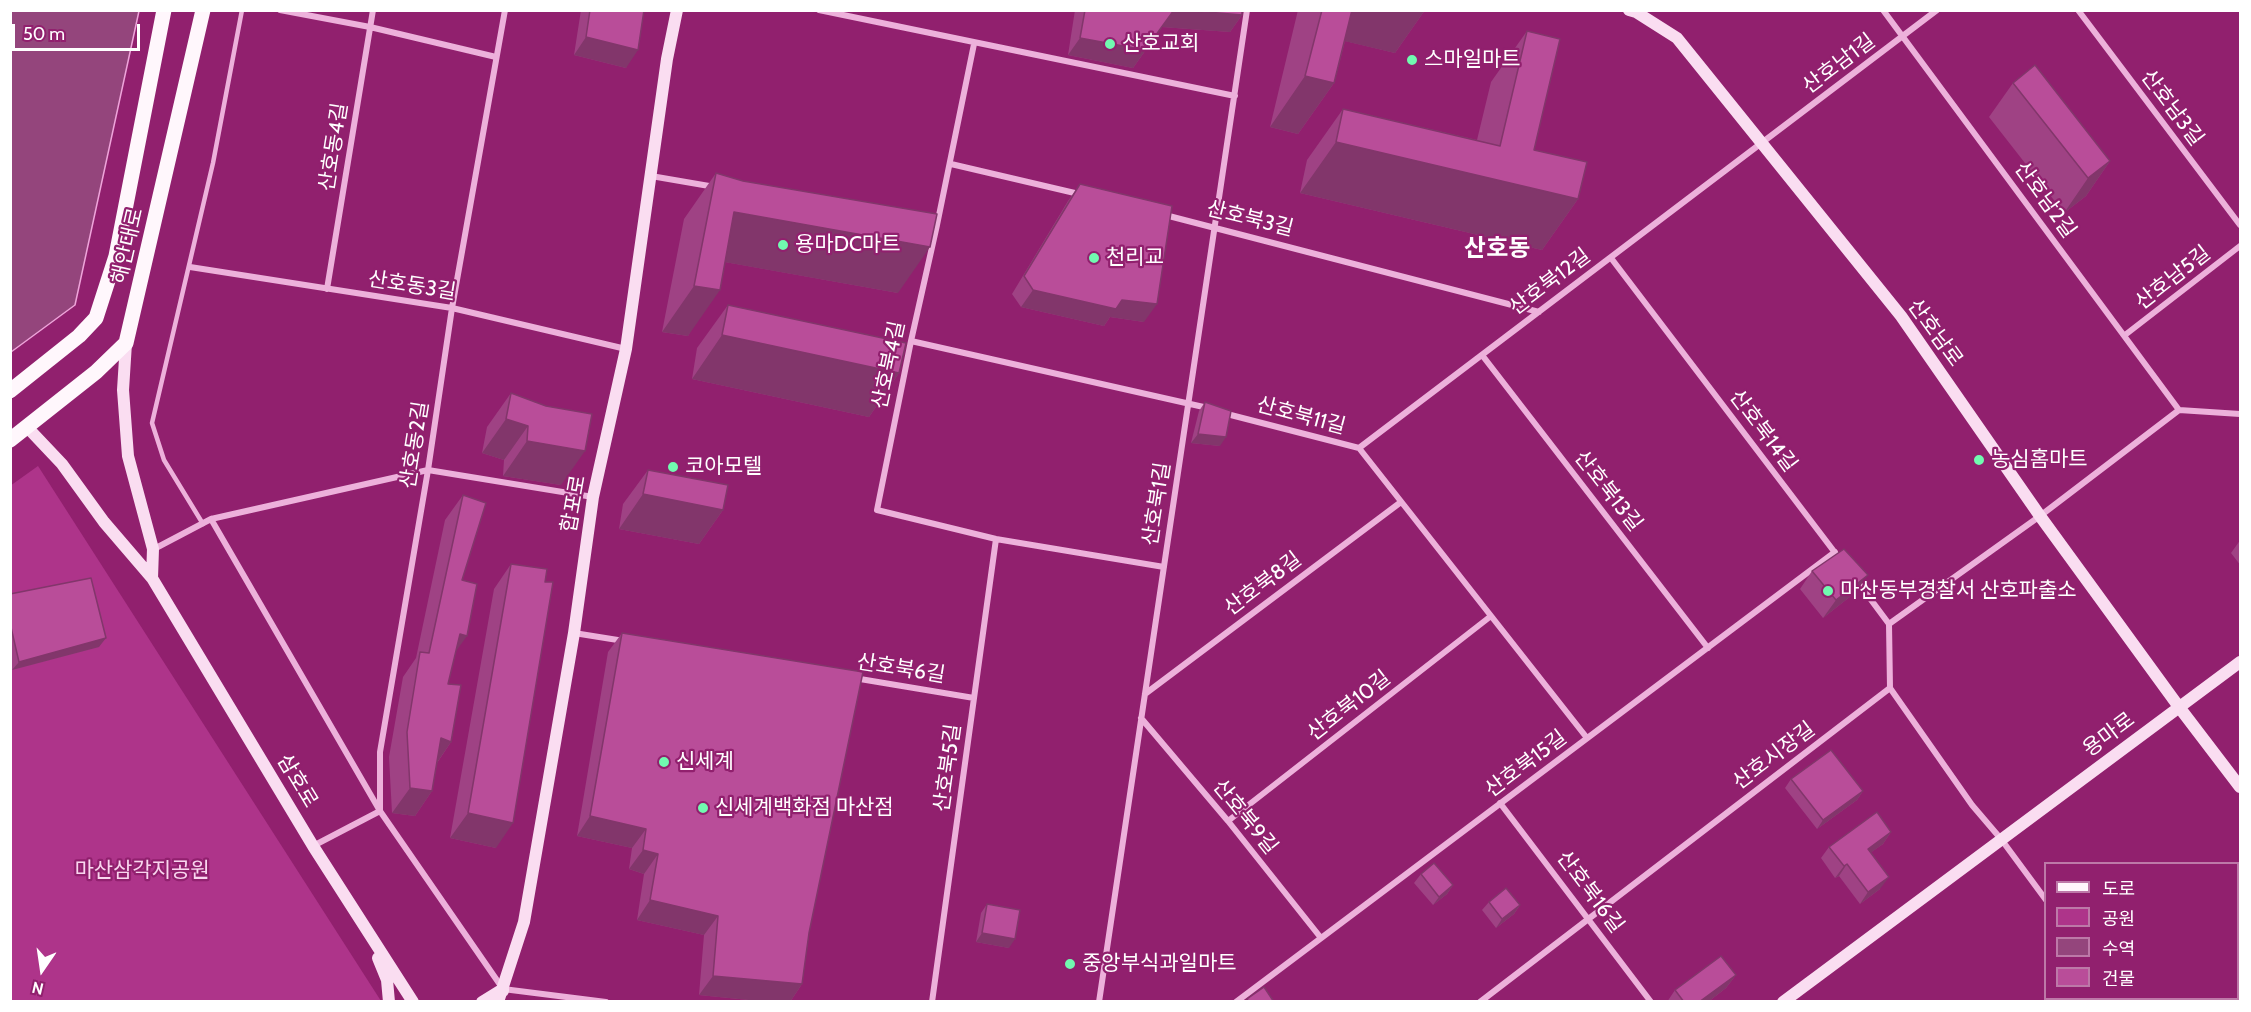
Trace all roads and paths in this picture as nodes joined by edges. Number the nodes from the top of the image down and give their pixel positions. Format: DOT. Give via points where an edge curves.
graph roads {
  1 [pos="164,10"];
  2 [pos="204,10"];
  3 [pos="242,10"];
  4 [pos="280,10"];
  5 [pos="373,10"];
  6 [pos="505,10"];
  7 [pos="676,10"];
  8 [pos="819,10"];
  9 [pos="1247,10"];
  10 [pos="1629,10"];
  11 [pos="1883,10"];
  12 [pos="1937,10"];
  13 [pos="2078,10"];
  14 [pos="370,27"];
  15 [pos="1903,36"];
  16 [pos="974,44"];
  17 [pos="496,57"];
  18 [pos="1235,96"];
  19 [pos="1761,143"];
  20 [pos="951,164"];
  21 [pos="650,176"];
  22 [pos="725,189"];
  23 [pos="1084,196"];
  24 [pos="1161,214"];
  25 [pos="926,223"];
  26 [pos="937,225"];
  27 [pos="2241,225"];
  28 [pos="1215,227"];
  29 [pos="2241,246"];
  30 [pos="1611,258"];
  31 [pos="190,267"];
  32 [pos="327,289"];
  33 [pos="452,308"];
  34 [pos="1539,312"];
  35 [pos="2125,335"];
  36 [pos="911,341"];
  37 [pos="126,344"];
  38 [pos="626,349"];
  39 [pos="1482,355"];
  40 [pos="10,391"];
  41 [pos="1189,403"];
  42 [pos="2179,410"];
  43 [pos="2241,414"];
  44 [pos="27,427"];
  45 [pos="10,440"];
  46 [pos="1359,448"];
  47 [pos="428,470"];
  48 [pos="593,497"];
  49 [pos="1401,502"];
  50 [pos="2040,516"];
  51 [pos="211,519"];
  52 [pos="203,524"];
  53 [pos="996,539"];
  54 [pos="153,549"];
  55 [pos="1835,552"];
  56 [pos="1842,561"];
  57 [pos="1164,567"];
  58 [pos="152,578"];
  59 [pos="1856,579"];
  60 [pos="1491,616"];
  61 [pos="1889,624"];
  62 [pos="574,633"];
  63 [pos="633,642"];
  64 [pos="1708,648"];
  65 [pos="2241,662"];
  66 [pos="845,677"];
  67 [pos="1890,688"];
  68 [pos="1145,694"];
  69 [pos="974,698"];
  70 [pos="2180,707"];
  71 [pos="1141,718"];
  72 [pos="1587,738"];
  73 [pos="2241,787"];
  74 [pos="1500,803"];
  75 [pos="380,811"];
  76 [pos="1228,821"];
  77 [pos="2001,839"];
  78 [pos="313,846"];
  79 [pos="2044,897"];
  80 [pos="1589,918"];
  81 [pos="365,927"];
  82 [pos="1321,938"];
  83 [pos="503,995"];
  84 [pos="389,1002"];
  85 [pos="413,1002"];
  86 [pos="482,1002"];
  87 [pos="498,1002"];
  88 [pos="606,1002"];
  89 [pos="933,1002"];
  90 [pos="1099,1002"];
  91 [pos="1236,1002"];
  92 [pos="1480,1002"];
  93 [pos="1651,1002"];
  94 [pos="1783,1002"];
  1 -- 40 [label="main road, 해안대로" via="116,256 96,318"];
  2 -- 37 [label="main road, 해안대로"];
  3 -- 31 [label="lane"];
  4 -- 14 [label="street"];
  5 -- 14 [label="street, 산호동4길"];
  6 -- 17 [label="street, 산호동2길"];
  7 -- 21 [label="main road, 합포로"];
  8 -- 16 [label="street"];
  9 -- 18 [label="street, 산호북1길"];
  10 -- 19 [label="main road, 산호남로" via="1677,38"];
  11 -- 15 [label="street, 산호남2길"];
  12 -- 15 [label="street, 산호남1길"];
  13 -- 27 [label="street, 산호남3길"];
  14 -- 17 [label="street"];
  14 -- 32 [label="street, 산호동4길"];
  15 -- 19 [label="street, 산호남1길"];
  15 -- 35 [label="street, 산호남2길"];
  16 -- 18 [label="street"];
  16 -- 20 [label="street, 산호북4길"];
  17 -- 33 [label="street, 산호동2길"];
  18 -- 28 [label="street, 산호북1길"];
  19 -- 30 [label="street, 산호북12길"];
  19 -- 50 [label="main road, 산호남로" via="1900,316"];
  20 -- 23 [label="street"];
  20 -- 26 [label="street, 산호북4길"];
  21 -- 22 [label="street"];
  21 -- 38 [label="main road, 합포로"];
  24 -- 28 [label="street, 산호북3길"];
  25 -- 26 [label="street"];
  26 -- 36 [label="street, 산호북4길"];
  28 -- 34 [label="street, 산호북3길"];
  28 -- 41 [label="street, 산호북1길"];
  29 -- 35 [label="street, 산호남5길"];
  30 -- 34 [label="street, 산호북12길"];
  30 -- 55 [label="street, 산호북14길"];
  31 -- 32 [label="street, 산호동3길"];
  31 -- 52 [label="lane" via="152,423 164,460"];
  32 -- 33 [label="street, 산호동3길"];
  33 -- 38 [label="street, 산호동3길"];
  33 -- 47 [label="street, 산호동2길"];
  34 -- 39 [label="street, 산호북12길"];
  35 -- 42 [label="street, 산호남2길"];
  36 -- 41 [label="street, 산호북11길"];
  36 -- 53 [label="street, 산호북4길" via="877,510"];
  37 -- 44 [label="main road"];
  37 -- 54 [label="main road" via="123,390 128,456"];
  38 -- 48 [label="main road, 합포로"];
  39 -- 46 [label="street, 산호북12길"];
  39 -- 64 [label="street, 산호북13길"];
  41 -- 46 [label="street, 산호북11길"];
  41 -- 57 [label="street, 산호북1길"];
  42 -- 43 [label="street"];
  42 -- 50 [label="street"];
  44 -- 45 [label="main road"];
  44 -- 58 [label="main road, 삼호로" via="62,464"];
  46 -- 49 [label="street, 산호북11길"];
  47 -- 48 [label="street"];
  47 -- 51 [label="street"];
  47 -- 75 [label="street, 산호동2길" via="380,752"];
  48 -- 62 [label="main road, 합포로"];
  49 -- 60 [label="street, 산호북11길"];
  49 -- 68 [label="street, 산호북8길"];
  50 -- 61 [label="street"];
  50 -- 70 [label="main road, 산호남로"];
  51 -- 52 [label="street"];
  51 -- 75 [label="street"];
  52 -- 54 [label="street"];
  53 -- 57 [label="street, 산호북4길"];
  53 -- 69 [label="street, 산호북5길"];
  54 -- 58 [label="main road"];
  55 -- 56 [label="street, 산호북14길"];
  55 -- 64 [label="street, 산호북15길"];
  57 -- 68 [label="street, 산호북1길"];
  58 -- 78 [label="main road, 삼호로"];
  59 -- 61 [label="street"];
  60 -- 72 [label="street, 산호북11길"];
  60 -- 76 [label="street, 산호북10길"];
  61 -- 67 [label="street"];
  62 -- 63 [label="street"];
  62 -- 83 [label="main road, 합포로" via="524,922"];
  64 -- 72 [label="street, 산호북15길"];
  65 -- 70 [label="main road, 용마로"];
  66 -- 69 [label="street, 산호북6길"];
  67 -- 77 [label="street" via="1972,805"];
  67 -- 80 [label="street, 산호시장길"];
  68 -- 71 [label="street, 산호북1길"];
  69 -- 89 [label="street, 산호북5길"];
  70 -- 73 [label="main road, 산호남로"];
  70 -- 77 [label="main road, 용마로"];
  71 -- 76 [label="street, 산호북9길"];
  71 -- 90 [label="street, 산호북1길"];
  72 -- 74 [label="street, 산호북15길"];
  74 -- 80 [label="street, 산호북16길"];
  74 -- 82 [label="street, 산호북15길"];
  75 -- 78 [label="street"];
  75 -- 83 [label="street"];
  76 -- 82 [label="street, 산호북9길"];
  77 -- 79 [label="street"];
  77 -- 94 [label="main road, 용마로"];
  78 -- 81 [label="main road, 삼호로"];
  80 -- 92 [label="street, 산호시장길"];
  80 -- 93 [label="street, 산호북16길"];
  81 -- 84 [label="main road" via="387,980"];
  81 -- 85 [label="main road, 삼호로"];
  82 -- 91 [label="street, 산호북15길"];
  83 -- 86 [label="main road"];
  83 -- 87 [label="main road, 합포로"];
  83 -- 88 [label="street"];
}
